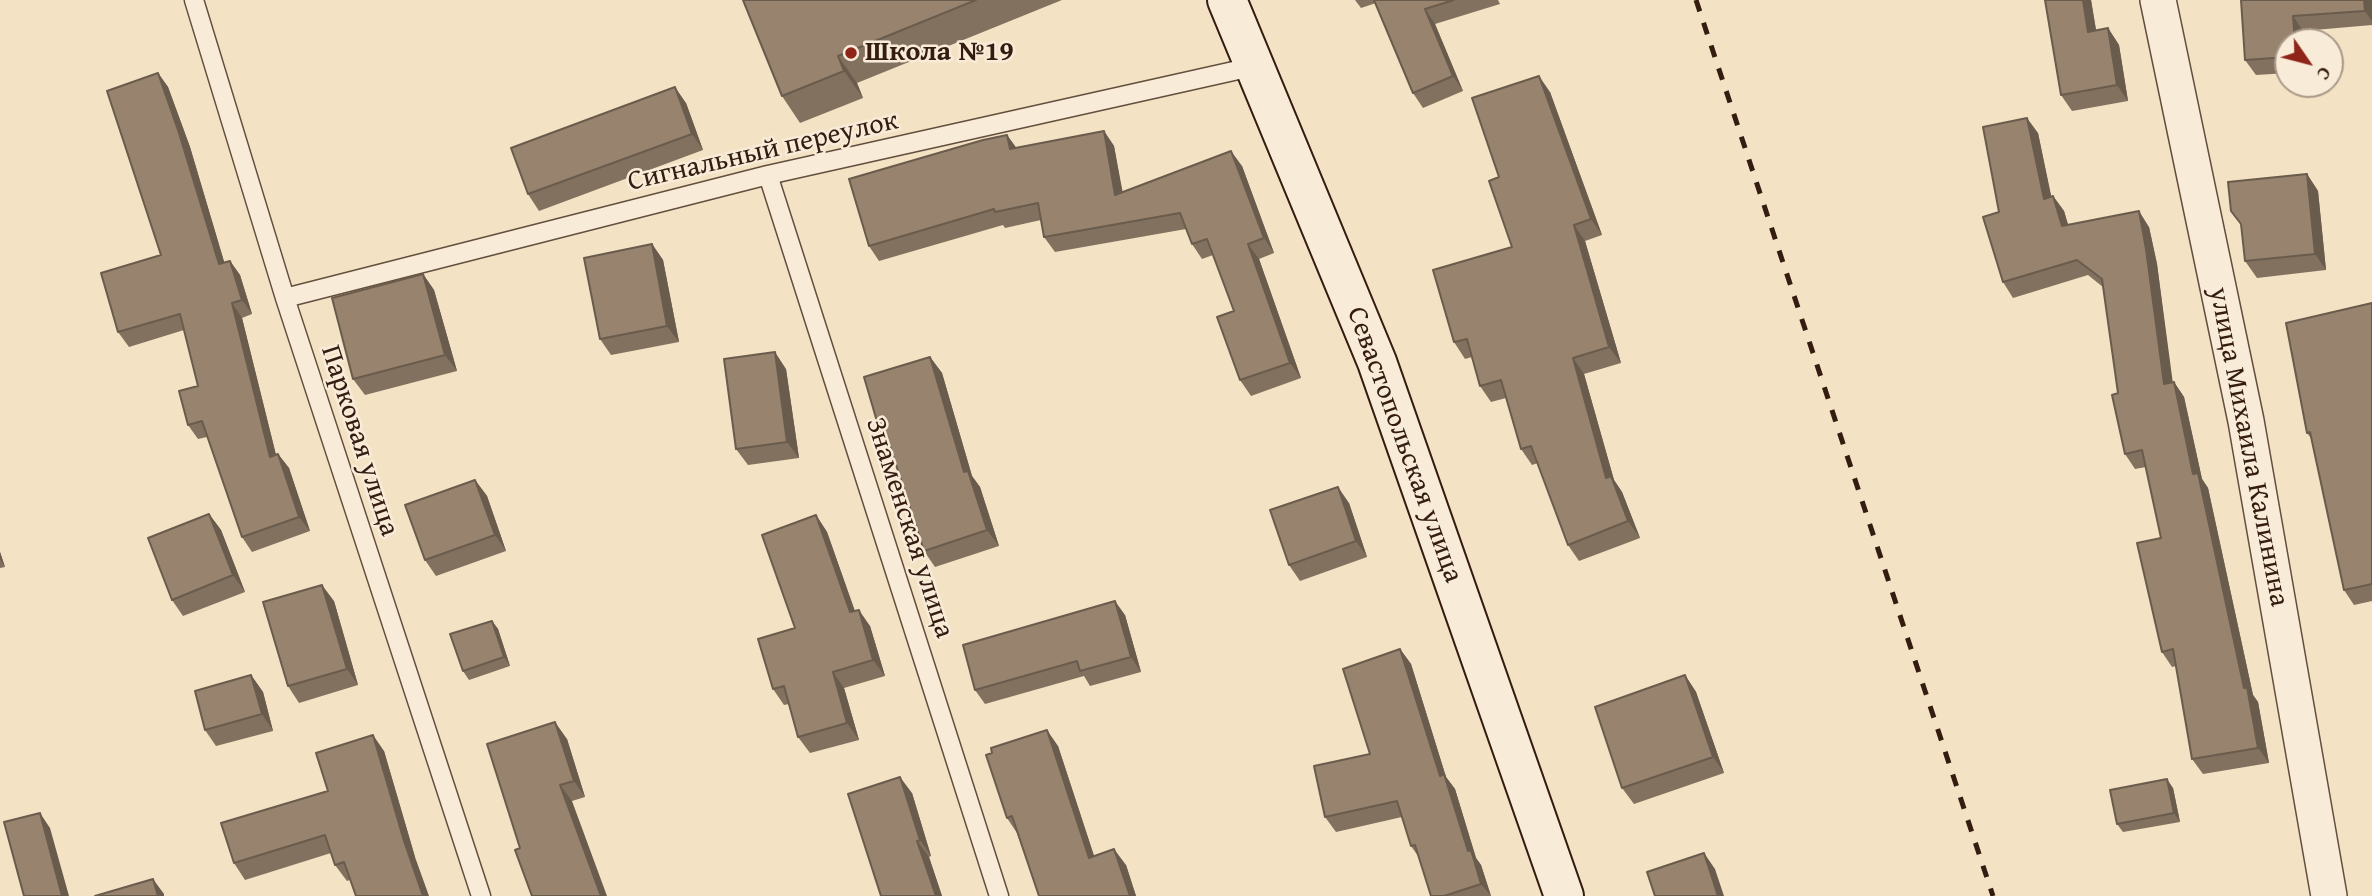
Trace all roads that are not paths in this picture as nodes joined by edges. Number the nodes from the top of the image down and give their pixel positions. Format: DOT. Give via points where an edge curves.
graph roads {
  1 [pos="194,0"];
  2 [pos="1227,0"];
  3 [pos="2158,0"];
  4 [pos="1256,66"];
  5 [pos="768,175"];
  6 [pos="285,298"];
  7 [pos="481,896"];
  8 [pos="999,896"];
  9 [pos="1564,896"];
  10 [pos="2329,896"];
  1 -- 6 [label="lane, Парковая улица"];
  2 -- 4 [label="street, Севастопольская улица"];
  3 -- 10 [label="street, улица Михаила Калинина" via="2246,421"];
  4 -- 5 [label="lane, Сигнальный переулок"];
  4 -- 9 [label="street, Севастопольская улица" via="1377,362"];
  5 -- 6 [label="lane, Сигнальный переулок"];
  5 -- 8 [label="lane, Знаменская улица"];
  6 -- 7 [label="lane, Парковая улица"];
}
